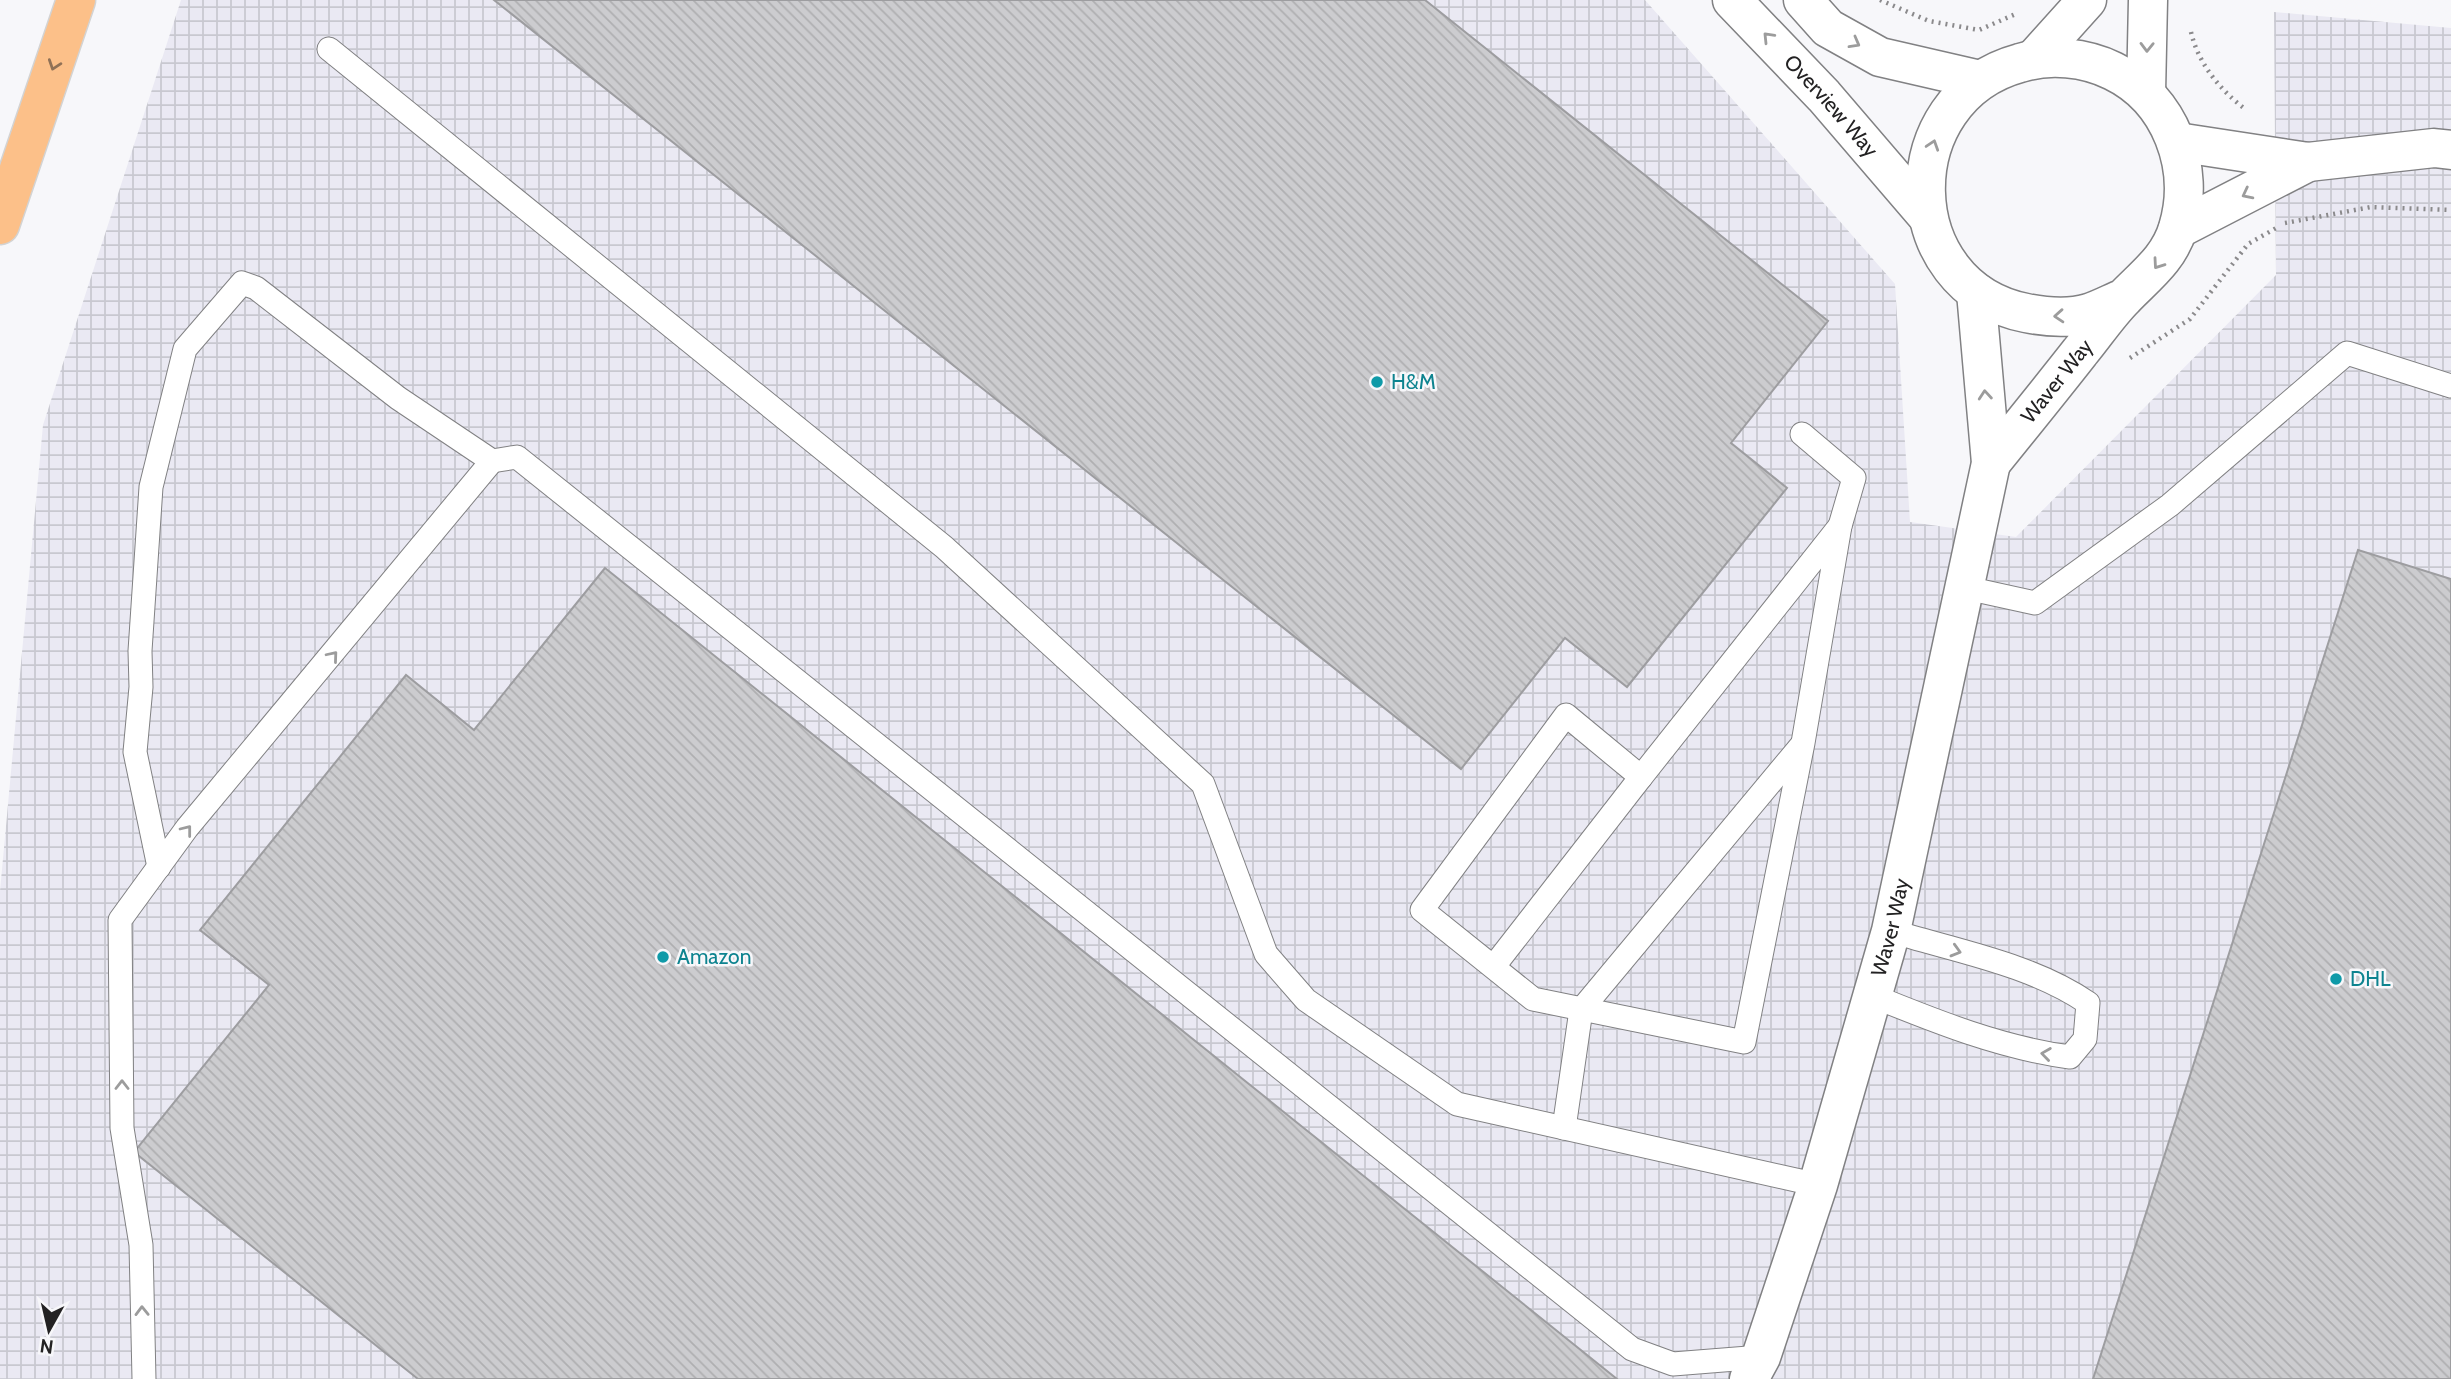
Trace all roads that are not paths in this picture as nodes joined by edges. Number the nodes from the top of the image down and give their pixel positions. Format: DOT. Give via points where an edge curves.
graph roads {
  1 [pos="76,0"];
  2 [pos="1732,0"];
  3 [pos="1803,0"];
  4 [pos="2087,0"];
  5 [pos="2148,6"];
  6 [pos="329,50"];
  7 [pos="2034,59"];
  8 [pos="1980,80"];
  9 [pos="2146,93"];
  10 [pos="2177,142"];
  11 [pos="2451,150"];
  12 [pos="2308,162"];
  13 [pos="1927,216"];
  14 [pos="0,225"];
  15 [pos="2178,229"];
  16 [pos="1976,292"];
  17 [pos="2124,298"];
  18 [pos="2451,386"];
  19 [pos="1802,434"];
  20 [pos="492,461"];
  21 [pos="1991,463"];
  22 [pos="1840,526"];
  23 [pos="1962,587"];
  24 [pos="1803,743"];
  25 [pos="1641,777"];
  26 [pos="159,867"];
  27 [pos="1891,931"];
  28 [pos="1494,966"];
  29 [pos="1873,996"];
  30 [pos="1581,1010"];
  31 [pos="1564,1128"];
  32 [pos="1818,1185"];
  33 [pos="1755,1368"];
  34 [pos="144,1379"];
  1 -- 14 [label="highway, one-way"];
  13 -- 2 [label="street, Overview Way, one-way" via="1824,96"];
  3 -- 8 [label="street, one-way" via="1828,28 1880,57"];
  4 -- 7 [label="street"];
  5 -- 9 [label="street, one-way"];
  6 -- 31 [label="lane" via="944,547 1203,784 1266,954 1306,1000 1457,1104"];
  7 -- 8 [label="street" via="2006,66"];
  7 -- 9 [label="street" via="2074,59 2100,66"];
  13 -- 8 [label="street, one-way" via="1924,178 1933,140 1952,107"];
  9 -- 10 [label="street"];
  10 -- 12 [label="street"];
  10 -- 15 [label="street" via="2185,186"];
  11 -- 12 [label="street"];
  12 -- 15 [label="street, one-way"];
  13 -- 16 [label="street" via="1937,245"];
  15 -- 17 [label="street, one-way" via="2157,269"];
  17 -- 16 [label="street, one-way" via="2088,313 2049,317 2011,310"];
  21 -- 16 [label="street, Waver Way, one-way"];
  17 -- 21 [label="street, Waver Way"];
  18 -- 23 [label="lane" via="2347,354 2170,505 2035,603"];
  19 -- 22 [label="lane" via="1854,478"];
  26 -- 20 [label="lane, one-way"];
  20 -- 26 [label="lane" via="398,398 256,288 242,283 185,349 151,487 140,652 135,752"];
  20 -- 33 [label="lane" via="517,457 1632,1349 1673,1364"];
  21 -- 23 [label="street, Waver Way"];
  22 -- 24 [label="lane"];
  22 -- 25 [label="lane"];
  23 -- 27 [label="street, Waver Way"];
  24 -- 30 [label="lane"];
  24 -- 30 [label="lane" via="1744,1042"];
  25 -- 28 [label="lane"];
  25 -- 28 [label="lane" via="1566,715 1422,910"];
  34 -- 26 [label="lane, one-way" via="141,1245 122,1128 120,920"];
  27 -- 29 [label="street, Waver Way"];
  27 -- 29 [label="lane, one-way" via="2013,967 2071,992 2088,1003 2085,1039 2070,1057 2034,1052 1939,1023"];
  28 -- 30 [label="lane" via="1534,999"];
  29 -- 32 [label="street, Waver Way"];
  30 -- 31 [label="lane"];
  31 -- 32 [label="lane"];
  32 -- 33 [label="street, Waver Way"];
}
